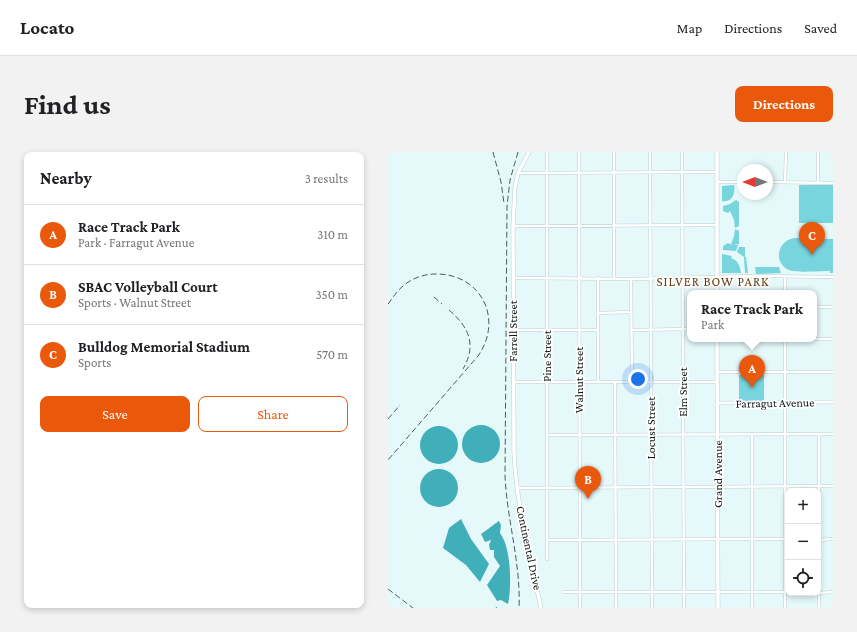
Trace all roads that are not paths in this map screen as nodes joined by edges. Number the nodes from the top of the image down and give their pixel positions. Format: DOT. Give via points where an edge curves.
graph roads {
  1 [pos="529,152"];
  2 [pos="547,152"];
  3 [pos="579,152"];
  4 [pos="614,152"];
  5 [pos="650,152"];
  6 [pos="682,152"];
  7 [pos="717,152"];
  8 [pos="786,152"];
  9 [pos="818,152"];
  10 [pos="650,172"];
  11 [pos="682,172"];
  12 [pos="717,172"];
  13 [pos="518,173"];
  14 [pos="547,173"];
  15 [pos="579,173"];
  16 [pos="614,173"];
  17 [pos="717,182"];
  18 [pos="737,182"];
  19 [pos="773,182"];
  20 [pos="785,182"];
  21 [pos="818,183"];
  22 [pos="833,183"];
  23 [pos="614,225"];
  24 [pos="650,225"];
  25 [pos="682,225"];
  26 [pos="717,225"];
  27 [pos="513,226"];
  28 [pos="547,226"];
  29 [pos="579,226"];
  30 [pos="717,277"];
  31 [pos="785,277"];
  32 [pos="833,277"];
  33 [pos="513,278"];
  34 [pos="547,278"];
  35 [pos="579,278"];
  36 [pos="598,278"];
  37 [pos="614,278"];
  38 [pos="631,278"];
  39 [pos="650,278"];
  40 [pos="683,278"];
  41 [pos="717,290"];
  42 [pos="785,290"];
  43 [pos="817,307"];
  44 [pos="833,307"];
  45 [pos="631,312"];
  46 [pos="598,313"];
  47 [pos="650,329"];
  48 [pos="683,329"];
  49 [pos="687,329"];
  50 [pos="513,330"];
  51 [pos="547,330"];
  52 [pos="579,330"];
  53 [pos="598,330"];
  54 [pos="631,330"];
  55 [pos="817,339"];
  56 [pos="833,339"];
  57 [pos="718,342"];
  58 [pos="785,342"];
  59 [pos="718,372"];
  60 [pos="785,372"];
  61 [pos="833,372"];
  62 [pos="513,382"];
  63 [pos="547,382"];
  64 [pos="579,382"];
  65 [pos="598,382"];
  66 [pos="615,382"];
  67 [pos="632,382"];
  68 [pos="651,382"];
  69 [pos="683,382"];
  70 [pos="718,382"];
  71 [pos="786,402"];
  72 [pos="833,402"];
  73 [pos="718,403"];
  74 [pos="752,434"];
  75 [pos="786,434"];
  76 [pos="819,434"];
  77 [pos="833,434"];
  78 [pos="548,435"];
  79 [pos="580,435"];
  80 [pos="615,435"];
  81 [pos="651,435"];
  82 [pos="683,435"];
  83 [pos="718,435"];
  84 [pos="833,486"];
  85 [pos="548,487"];
  86 [pos="718,487"];
  87 [pos="752,487"];
  88 [pos="785,487"];
  89 [pos="819,487"];
  90 [pos="517,488"];
  91 [pos="580,488"];
  92 [pos="615,488"];
  93 [pos="651,488"];
  94 [pos="684,488"];
  95 [pos="786,524"];
  96 [pos="819,524"];
  97 [pos="752,539"];
  98 [pos="785,539"];
  99 [pos="547,540"];
  100 [pos="580,540"];
  101 [pos="616,540"];
  102 [pos="651,540"];
  103 [pos="684,540"];
  104 [pos="718,540"];
  105 [pos="821,540"];
  106 [pos="833,540"];
  107 [pos="547,559"];
  108 [pos="563,592"];
  109 [pos="580,592"];
  110 [pos="684,592"];
  111 [pos="718,592"];
  112 [pos="752,592"];
  113 [pos="785,592"];
  114 [pos="821,592"];
  115 [pos="833,592"];
  116 [pos="616,593"];
  117 [pos="652,593"];
  118 [pos="786,596"];
  119 [pos="818,596"];
  120 [pos="541,608"];
  121 [pos="580,608"];
  122 [pos="616,608"];
  123 [pos="652,608"];
  124 [pos="684,608"];
  125 [pos="718,608"];
  126 [pos="752,608"];
  127 [pos="785,608"];
  128 [pos="819,608"];
  1 -- 13 [label="main road"];
  2 -- 14 [label="street, Pine Street"];
  3 -- 15 [label="street, Walnut Street"];
  4 -- 16 [label="street"];
  5 -- 10 [label="street, Locust Street"];
  6 -- 11 [label="street, Elm Street"];
  7 -- 12 [label="main road"];
  8 -- 20 [label="street"];
  9 -- 21 [label="street"];
  10 -- 11 [label="street"];
  10 -- 16 [label="street"];
  10 -- 24 [label="street, Locust Street"];
  11 -- 12 [label="street"];
  11 -- 25 [label="street, Elm Street"];
  12 -- 17 [label="main road"];
  13 -- 14 [label="street"];
  13 -- 27 [label="main road, Farrell Street"];
  14 -- 15 [label="street"];
  14 -- 28 [label="street, Pine Street"];
  15 -- 16 [label="street"];
  15 -- 29 [label="street, Walnut Street"];
  16 -- 23 [label="street"];
  17 -- 18 [label="street"];
  17 -- 26 [label="main road"];
  19 -- 20 [label="street"];
  20 -- 21 [label="street"];
  21 -- 22 [label="street"];
  23 -- 24 [label="street"];
  23 -- 29 [label="street"];
  23 -- 37 [label="street"];
  24 -- 25 [label="street"];
  24 -- 39 [label="street, Locust Street"];
  25 -- 26 [label="street"];
  25 -- 40 [label="street, Elm Street"];
  26 -- 30 [label="main road"];
  27 -- 28 [label="street"];
  27 -- 33 [label="main road, Farrell Street"];
  28 -- 29 [label="street"];
  28 -- 34 [label="street, Pine Street"];
  29 -- 35 [label="street, Walnut Street"];
  30 -- 31 [label="street"];
  30 -- 40 [label="street"];
  30 -- 41 [label="main road"];
  31 -- 32 [label="street"];
  31 -- 42 [label="street"];
  33 -- 34 [label="street"];
  33 -- 50 [label="main road, Farrell Street"];
  34 -- 35 [label="street"];
  34 -- 51 [label="street, Pine Street"];
  35 -- 36 [label="street"];
  35 -- 52 [label="street, Walnut Street"];
  36 -- 37 [label="street"];
  36 -- 46 [label="street"];
  37 -- 38 [label="street"];
  38 -- 39 [label="street"];
  38 -- 45 [label="street"];
  39 -- 40 [label="street"];
  39 -- 47 [label="street, Locust Street"];
  40 -- 48 [label="street, Elm Street"];
  43 -- 44 [label="street"];
  45 -- 46 [label="street"];
  45 -- 54 [label="street"];
  46 -- 53 [label="street"];
  47 -- 48 [label="street"];
  47 -- 54 [label="street"];
  47 -- 68 [label="street, Locust Street"];
  48 -- 49 [label="street"];
  48 -- 69 [label="street, Elm Street"];
  50 -- 51 [label="street"];
  50 -- 62 [label="main road, Farrell Street"];
  51 -- 52 [label="street"];
  51 -- 63 [label="street, Pine Street"];
  52 -- 53 [label="street"];
  52 -- 64 [label="street, Walnut Street"];
  53 -- 65 [label="street"];
  54 -- 67 [label="street"];
  55 -- 56 [label="street"];
  57 -- 59 [label="main road, Grand Avenue"];
  58 -- 60 [label="street"];
  59 -- 60 [label="street"];
  59 -- 70 [label="main road, Grand Avenue"];
  60 -- 61 [label="street"];
  60 -- 71 [label="street"];
  62 -- 63 [label="street"];
  62 -- 90 [label="main road, Farrell Street"];
  63 -- 64 [label="street"];
  63 -- 78 [label="street, Pine Street"];
  64 -- 65 [label="street"];
  64 -- 79 [label="street, Walnut Street"];
  65 -- 66 [label="street"];
  66 -- 67 [label="street"];
  66 -- 80 [label="street"];
  67 -- 68 [label="street"];
  68 -- 69 [label="street"];
  68 -- 81 [label="street, Locust Street"];
  69 -- 70 [label="street"];
  69 -- 82 [label="street, Elm Street"];
  70 -- 73 [label="main road, Grand Avenue"];
  71 -- 72 [label="street, Farragut Avenue"];
  71 -- 73 [label="street, Farragut Avenue"];
  71 -- 75 [label="street"];
  73 -- 83 [label="main road, Grand Avenue"];
  74 -- 75 [label="street"];
  74 -- 83 [label="street"];
  74 -- 87 [label="street"];
  75 -- 76 [label="street"];
  75 -- 88 [label="street"];
  76 -- 77 [label="street"];
  76 -- 89 [label="street"];
  78 -- 79 [label="street"];
  78 -- 85 [label="street, Pine Street"];
  79 -- 80 [label="street"];
  79 -- 91 [label="street, Walnut Street"];
  80 -- 81 [label="street"];
  80 -- 92 [label="street"];
  81 -- 82 [label="street"];
  81 -- 93 [label="street, Locust Street"];
  82 -- 83 [label="street"];
  82 -- 94 [label="street, Elm Street"];
  83 -- 86 [label="main road, Grand Avenue"];
  84 -- 89 [label="street"];
  85 -- 90 [label="street"];
  85 -- 91 [label="street"];
  85 -- 99 [label="street, Pine Street"];
  86 -- 87 [label="street"];
  86 -- 94 [label="street"];
  86 -- 104 [label="main road, Grand Avenue"];
  87 -- 88 [label="street"];
  87 -- 97 [label="street"];
  88 -- 89 [label="street"];
  88 -- 95 [label="street"];
  89 -- 96 [label="street"];
  90 -- 120 [label="main road, Continental Drive"];
  91 -- 92 [label="street"];
  91 -- 100 [label="street, Walnut Street"];
  92 -- 93 [label="street"];
  92 -- 101 [label="street"];
  93 -- 94 [label="street"];
  93 -- 102 [label="street, Locust Street"];
  94 -- 103 [label="street, Elm Street"];
  97 -- 98 [label="street"];
  97 -- 104 [label="street"];
  97 -- 112 [label="street"];
  99 -- 100 [label="street"];
  99 -- 107 [label="street, Pine Street"];
  100 -- 101 [label="street"];
  100 -- 109 [label="street, Walnut Street"];
  101 -- 102 [label="street"];
  101 -- 116 [label="street"];
  102 -- 103 [label="street"];
  102 -- 117 [label="street, Locust Street"];
  103 -- 104 [label="street"];
  103 -- 110 [label="street, Elm Street"];
  104 -- 111 [label="main road, Grand Avenue"];
  105 -- 106 [label="street"];
  108 -- 109 [label="street"];
  109 -- 116 [label="street"];
  109 -- 121 [label="street, Walnut Street"];
  110 -- 111 [label="street"];
  110 -- 117 [label="street"];
  110 -- 124 [label="street, Elm Street"];
  111 -- 112 [label="street"];
  111 -- 125 [label="main road, Grand Avenue"];
  112 -- 113 [label="street"];
  112 -- 126 [label="street"];
  114 -- 115 [label="street"];
  116 -- 117 [label="street"];
  116 -- 122 [label="street"];
  117 -- 123 [label="street, Locust Street"];
  118 -- 127 [label="street"];
  119 -- 128 [label="street"];
}
